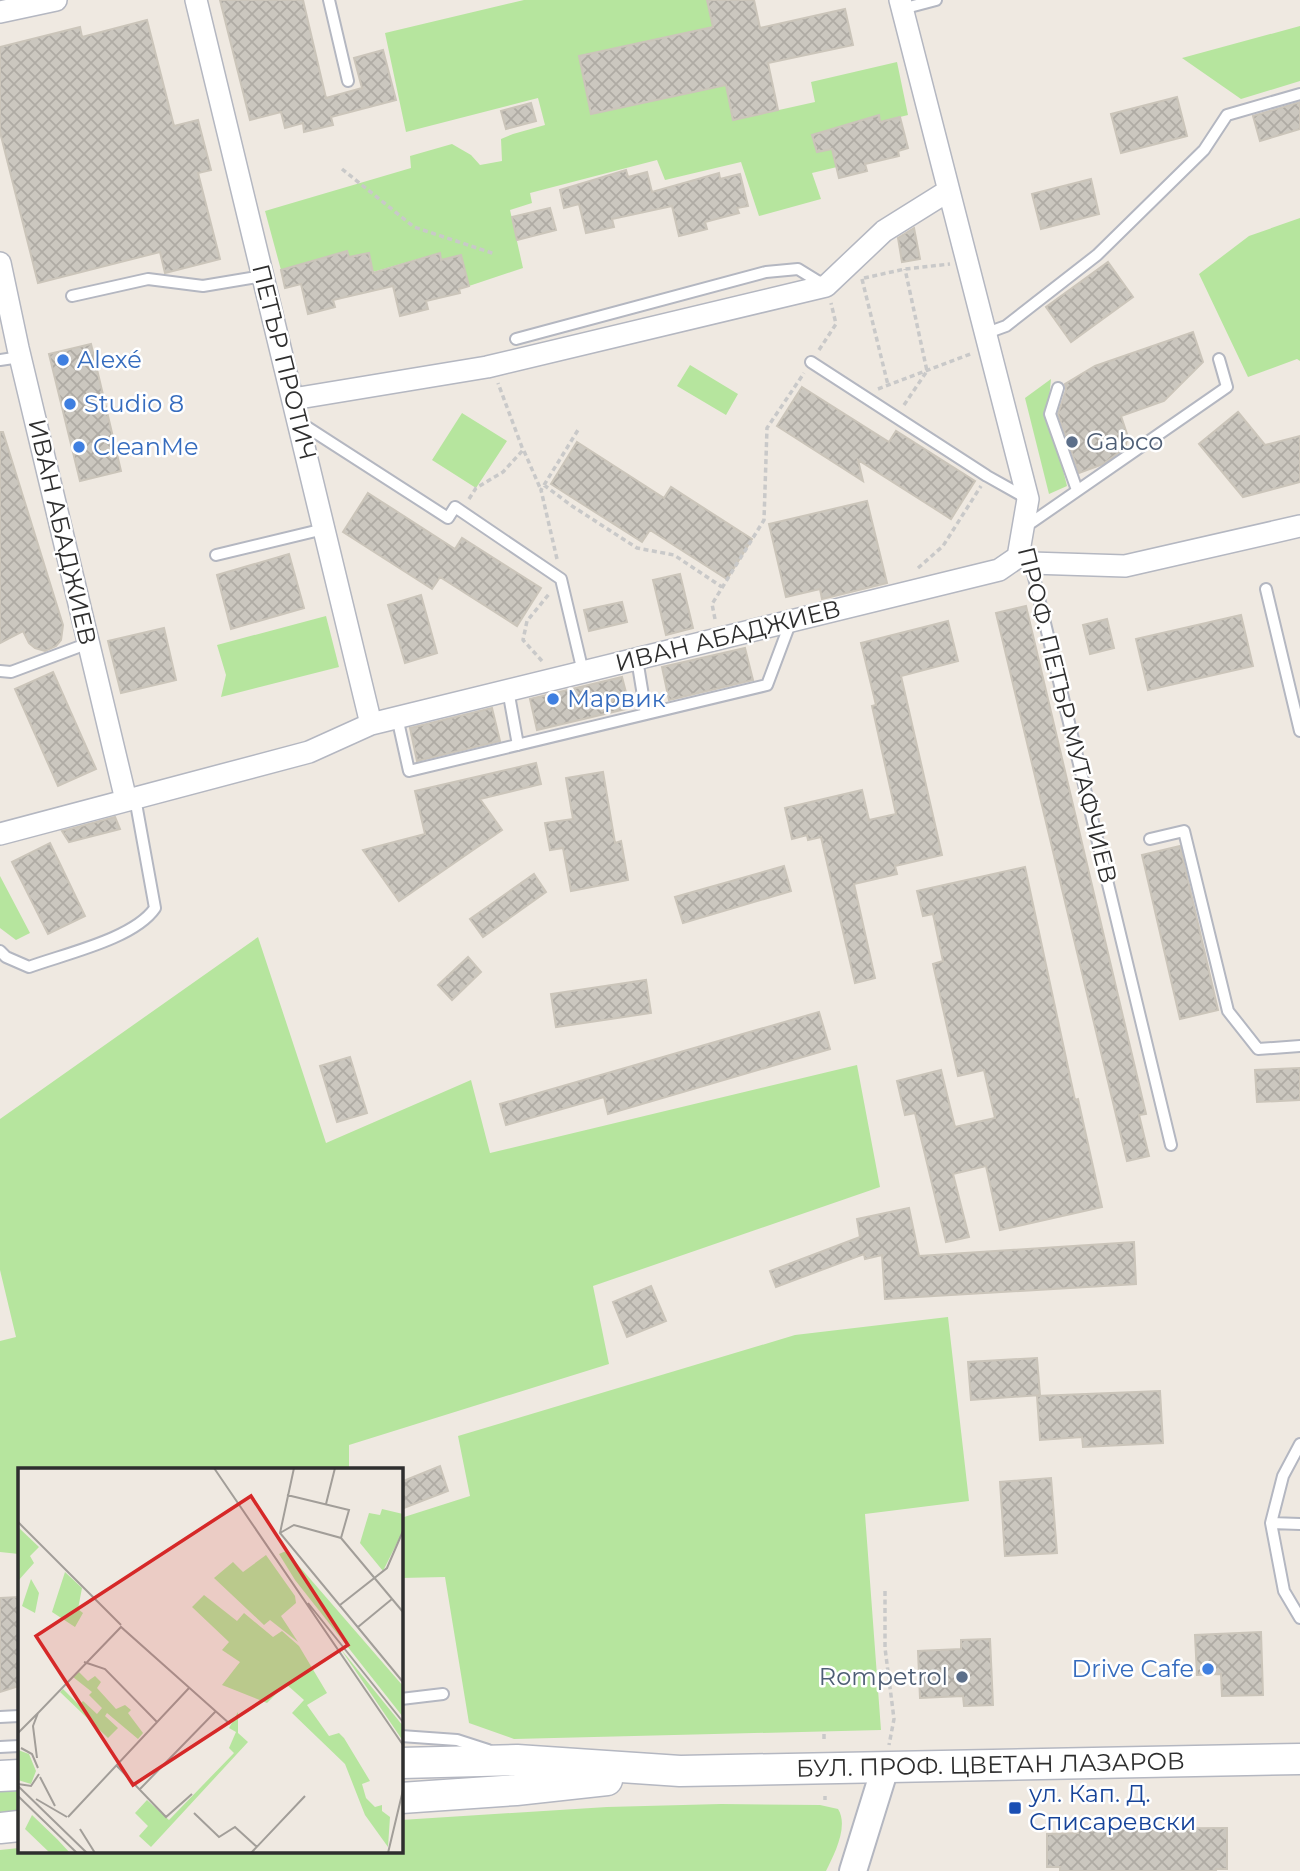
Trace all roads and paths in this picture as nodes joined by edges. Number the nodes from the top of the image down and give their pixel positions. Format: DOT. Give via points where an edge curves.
graph roads {
  1 [pos="56,0"];
  2 [pos="196,0"];
  3 [pos="329,0"];
  4 [pos="936,0"];
  5 [pos="901,4"];
  6 [pos="0,12"];
  7 [pos="348,81"];
  8 [pos="1300,94"];
  9 [pos="342,169"];
  10 [pos="948,191"];
  11 [pos="495,254"];
  12 [pos="966,262"];
  13 [pos="0,263"];
  14 [pos="905,270"];
  15 [pos="263,276"];
  16 [pos="862,279"];
  17 [pos="826,286"];
  18 [pos="72,296"];
  19 [pos="516,339"];
  20 [pos="986,341"];
  21 [pos="10,358"];
  22 [pos="1219,359"];
  23 [pos="811,362"];
  24 [pos="487,366"];
  25 [pos="927,371"];
  26 [pos="888,386"];
  27 [pos="1058,388"];
  28 [pos="863,395"];
  29 [pos="293,399"];
  30 [pos="896,416"];
  31 [pos="298,421"];
  32 [pos="578,430"];
  33 [pos="523,450"];
  34 [pos="987,476"];
  35 [pos="544,485"];
  36 [pos="541,490"];
  37 [pos="1077,490"];
  38 [pos="1028,499"];
  39 [pos="461,512"];
  40 [pos="1300,526"];
  41 [pos="324,529"];
  42 [pos="1022,529"];
  43 [pos="216,555"];
  44 [pos="1031,563"];
  45 [pos="914,572"];
  46 [pos="561,579"];
  47 [pos="722,587"];
  48 [pos="1266,589"];
  49 [pos="791,621"];
  50 [pos="720,638"];
  51 [pos="89,643"];
  52 [pos="637,659"];
  53 [pos="0,671"];
  54 [pos="583,672"];
  55 [pos="557,678"];
  56 [pos="508,690"];
  57 [pos="646,714"];
  58 [pos="397,718"];
  59 [pos="371,724"];
  60 [pos="1299,726"];
  61 [pos="518,745"];
  62 [pos="131,799"];
  63 [pos="0,834"];
  64 [pos="1150,839"];
  65 [pos="0,951"];
  66 [pos="1300,1046"];
  67 [pos="1171,1145"];
  68 [pos="1300,1444"];
  69 [pos="1272,1523"];
  70 [pos="1300,1524"];
  71 [pos="885,1591"];
  72 [pos="1300,1618"];
  73 [pos="443,1694"];
  74 [pos="402,1699"];
  75 [pos="18,1716"];
  76 [pos="0,1717"];
  77 [pos="402,1737"];
  78 [pos="18,1746"];
  79 [pos="0,1747"];
  80 [pos="1300,1759"];
  81 [pos="517,1760"];
  82 [pos="402,1763"];
  83 [pos="885,1768"];
  84 [pos="680,1771"];
  85 [pos="18,1775"];
  86 [pos="0,1776"];
  87 [pos="402,1798"];
  88 [pos="18,1826"];
  89 [pos="0,1828"];
  90 [pos="853,1871"];
  1 -- 6 [label="street"];
  2 -- 15 [label="street, ПЕТЪР ПРОТИЧ"];
  3 -- 7 [label="lane"];
  4 -- 5 [label="lane"];
  5 -- 10 [label="street, ПРОФ. ПЕТЪР МУТАФЧИЕВ"];
  8 -- 20 [label="lane" via="1227,115 1204,150 1097,255"];
  9 -- 11 [label="path" via="414,227"];
  10 -- 12 [label="street, ПРОФ. ПЕТЪР МУТАФЧИЕВ"];
  10 -- 17 [label="street" via="884,231"];
  12 -- 14 [label="path"];
  12 -- 20 [label="street, ПРОФ. ПЕТЪР МУТАФЧИЕВ"];
  13 -- 21 [label="street, ИВАН АБАДЖИЕВ"];
  14 -- 16 [label="path"];
  14 -- 25 [label="path"];
  15 -- 18 [label="lane" via="203,286 148,279"];
  15 -- 29 [label="street, ПЕТЪР ПРОТИЧ"];
  16 -- 17 [label="path"];
  16 -- 26 [label="path"];
  17 -- 19 [label="lane" via="798,269 766,272"];
  17 -- 23 [label="path" via="836,324"];
  17 -- 24 [label="street"];
  20 -- 25 [label="path"];
  20 -- 38 [label="street, ПРОФ. ПЕТЪР МУТАФЧИЕВ"];
  21 -- 51 [label="street, ИВАН АБАДЖИЕВ"];
  22 -- 37 [label="lane" via="1227,387"];
  23 -- 28 [label="lane"];
  23 -- 47 [label="path" via="767,428 764,520"];
  24 -- 29 [label="street"];
  24 -- 33 [label="path" via="498,381"];
  25 -- 26 [label="path"];
  25 -- 30 [label="path"];
  26 -- 28 [label="path"];
  27 -- 37 [label="lane" via="1050,414"];
  28 -- 30 [label="lane"];
  29 -- 31 [label="street, ПЕТЪР ПРОТИЧ"];
  30 -- 34 [label="lane"];
  31 -- 39 [label="lane" via="448,518 455,507"];
  31 -- 41 [label="street, ПЕТЪР ПРОТИЧ"];
  32 -- 35 [label="path"];
  33 -- 36 [label="path"];
  33 -- 39 [label="path" via="503,472 476,488"];
  34 -- 38 [label="lane"];
  34 -- 45 [label="path" via="943,546"];
  35 -- 36 [label="path"];
  35 -- 47 [label="path" via="637,548 674,555"];
  36 -- 46 [label="path"];
  37 -- 42 [label="lane"];
  38 -- 42 [label="street, ПРОФ. ПЕТЪР МУТАФЧИЕВ"];
  39 -- 46 [label="lane"];
  40 -- 44 [label="street" via="1125,565"];
  41 -- 43 [label="lane"];
  41 -- 59 [label="street, ПЕТЪР ПРОТИЧ"];
  42 -- 44 [label="lane, ПРОФ. ПЕТЪР МУТАФЧИЕВ"];
  42 -- 49 [label="street, ИВАН АБАДЖИЕВ" via="1018,557 999,570"];
  44 -- 67 [label="lane, ПРОФ. ПЕТЪР МУТАФЧИЕВ"];
  46 -- 54 [label="lane"];
  46 -- 55 [label="path" via="527,621 523,640"];
  47 -- 50 [label="path" via="712,604"];
  48 -- 60 [label="lane"];
  49 -- 50 [label="street, ИВАН АБАДЖИЕВ"];
  49 -- 57 [label="lane" via="767,685"];
  50 -- 52 [label="street, ИВАН АБАДЖИЕВ"];
  51 -- 53 [label="lane" via="11,672"];
  51 -- 62 [label="street, ИВАН АБАДЖИЕВ"];
  52 -- 54 [label="street, ИВАН АБАДЖИЕВ"];
  52 -- 57 [label="lane"];
  54 -- 55 [label="street, ИВАН АБАДЖИЕВ"];
  55 -- 56 [label="street, ИВАН АБАДЖИЕВ"];
  56 -- 58 [label="street, ИВАН АБАДЖИЕВ"];
  56 -- 61 [label="lane"];
  57 -- 61 [label="lane"];
  58 -- 59 [label="street, ИВАН АБАДЖИЕВ"];
  58 -- 61 [label="lane" via="409,771"];
  59 -- 62 [label="street, ИВАН АБАДЖИЕВ" via="309,752"];
  62 -- 63 [label="street, ИВАН АБАДЖИЕВ"];
  62 -- 65 [label="lane" via="155,908 147,919 131,931 29,967"];
  64 -- 66 [label="lane" via="1184,831 1228,1011 1258,1049"];
  68 -- 69 [label="lane" via="1283,1476"];
  69 -- 70 [label="lane"];
  69 -- 72 [label="lane" via="1284,1591"];
  71 -- 83 [label="path" via="885,1648 894,1720"];
  73 -- 74 [label="lane"];
  75 -- 76 [label="lane"];
  77 -- 81 [label="lane" via="457,1740"];
  78 -- 79 [label="lane"];
  80 -- 83 [label="main road, БУЛ. ПРОФ. ЦВЕТАН ЛАЗАРОВ"];
  81 -- 82 [label="main road, БУЛ. ПРОФ. ЦВЕТАН ЛАЗАРОВ"];
  81 -- 84 [label="main road, БУЛ. ПРОФ. ЦВЕТАН ЛАЗАРОВ"];
  83 -- 84 [label="main road, БУЛ. ПРОФ. ЦВЕТАН ЛАЗАРОВ"];
  83 -- 90 [label="street"];
  84 -- 87 [label="main road, БУЛ. ПРОФ. ЦВЕТАН ЛАЗАРОВ"];
  85 -- 86 [label="main road"];
  88 -- 89 [label="main road"];
}
